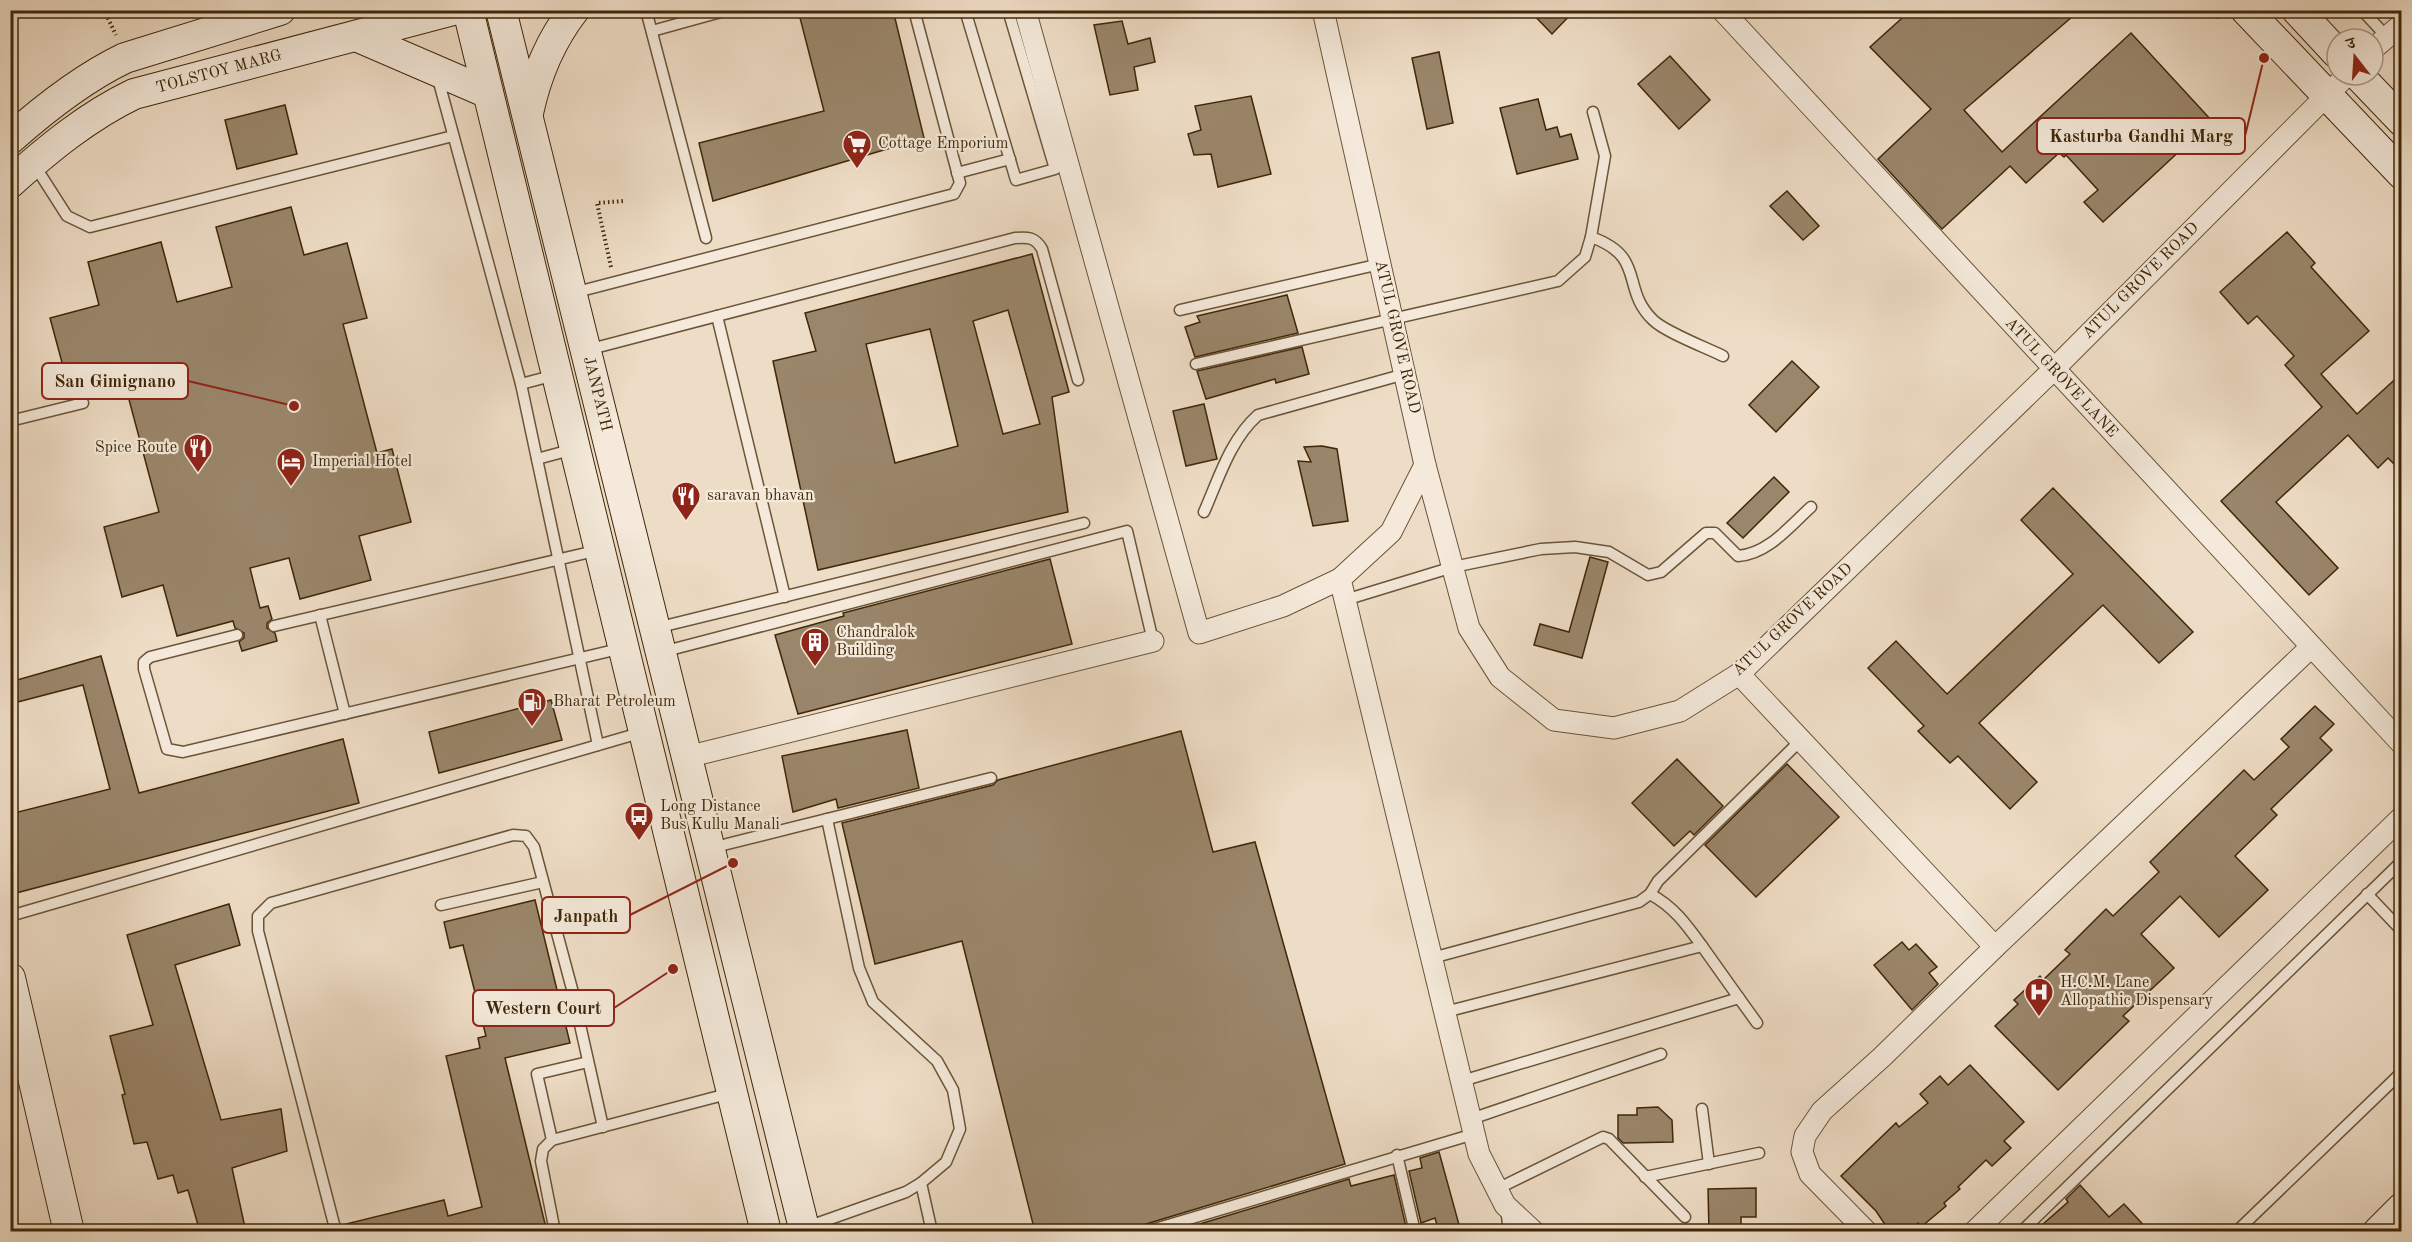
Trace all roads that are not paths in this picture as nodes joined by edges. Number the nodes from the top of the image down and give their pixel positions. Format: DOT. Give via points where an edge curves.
graph roads {
  1 [pos="280,10"];
  2 [pos="453,10"];
  3 [pos="468,10"];
  4 [pos="501,10"];
  5 [pos="574,10"];
  6 [pos="646,10"];
  7 [pos="728,10"];
  8 [pos="914,10"];
  9 [pos="965,10"];
  10 [pos="1008,10"];
  11 [pos="1025,10"];
  12 [pos="1323,10"];
  13 [pos="1722,10"];
  14 [pos="2246,10"];
  15 [pos="2297,10"];
  16 [pos="2362,10"];
  17 [pos="652,31"];
  18 [pos="356,36"];
  19 [pos="2387,37"];
  20 [pos="2325,39"];
  21 [pos="436,72"];
  22 [pos="2334,87"];
  23 [pos="2369,87"];
  24 [pos="488,93"];
  25 [pos="2326,95"];
  26 [pos="1593,112"];
  27 [pos="528,114"];
  28 [pos="2402,122"];
  29 [pos="453,136"];
  30 [pos="10,139"];
  31 [pos="1010,159"];
  32 [pos="33,163"];
  33 [pos="957,173"];
  34 [pos="2402,174"];
  35 [pos="10,183"];
  36 [pos="1591,237"];
  37 [pos="706,238"];
  38 [pos="1380,264"];
  39 [pos="573,293"];
  40 [pos="1180,310"];
  41 [pos="717,316"];
  42 [pos="1390,317"];
  43 [pos="2402,337"];
  44 [pos="2402,347"];
  45 [pos="587,350"];
  46 [pos="1723,356"];
  47 [pos="1196,364"];
  48 [pos="2053,370"];
  49 [pos="556,374"];
  50 [pos="1405,374"];
  51 [pos="1078,380"];
  52 [pos="521,384"];
  53 [pos="83,403"];
  54 [pos="10,421"];
  55 [pos="575,449"];
  56 [pos="537,459"];
  57 [pos="1425,465"];
  58 [pos="1811,507"];
  59 [pos="1204,512"];
  60 [pos="1084,523"];
  61 [pos="599,550"];
  62 [pos="559,559"];
  63 [pos="1453,567"];
  64 [pos="1340,579"];
  65 [pos="785,597"];
  66 [pos="1346,600"];
  67 [pos="320,615"];
  68 [pos="274,626"];
  69 [pos="237,635"];
  70 [pos="658,640"];
  71 [pos="1152,640"];
  72 [pos="623,648"];
  73 [pos="2310,648"];
  74 [pos="580,659"];
  75 [pos="1739,674"];
  76 [pos="345,714"];
  77 [pos="644,732"];
  78 [pos="1801,740"];
  79 [pos="2402,744"];
  80 [pos="598,745"];
  81 [pos="687,758"];
  82 [pos="992,778"];
  83 [pos="2402,817"];
  84 [pos="827,819"];
  85 [pos="710,848"];
  86 [pos="2402,861"];
  87 [pos="543,882"];
  88 [pos="1650,894"];
  89 [pos="2367,894"];
  90 [pos="441,904"];
  91 [pos="10,916"];
  92 [pos="2402,931"];
  93 [pos="1702,946"];
  94 [pos="1995,947"];
  95 [pos="1432,958"];
  96 [pos="10,978"];
  97 [pos="1739,998"];
  98 [pos="1445,1012"];
  99 [pos="1757,1023"];
  100 [pos="1660,1054"];
  101 [pos="588,1062"];
  102 [pos="2402,1072"];
  103 [pos="1462,1081"];
  104 [pos="731,1093"];
  105 [pos="1702,1109"];
  106 [pos="1473,1126"];
  107 [pos="603,1127"];
  108 [pos="552,1140"];
  109 [pos="1759,1153"];
  110 [pos="1397,1155"];
  111 [pos="1708,1164"];
  112 [pos="1645,1177"];
  113 [pos="921,1183"];
  114 [pos="1501,1197"];
  115 [pos="2402,1208"];
  116 [pos="1685,1217"];
  117 [pos="805,1230"];
  118 [pos="2242,1230"];
  119 [pos="69,1232"];
  120 [pos="336,1232"];
  121 [pos="555,1232"];
  122 [pos="766,1232"];
  123 [pos="932,1232"];
  124 [pos="1145,1232"];
  125 [pos="1415,1232"];
  126 [pos="1509,1232"];
  127 [pos="1534,1232"];
  128 [pos="1867,1232"];
  129 [pos="1974,1232"];
  130 [pos="2021,1232"];
  131 [pos="2378,1232"];
  1 -- 30 [label="main road" via="105,67"];
  2 -- 18 [label="main road, TOLSTOY MARG"];
  3 -- 24 [label="main road"];
  4 -- 27 [label="main road, JANPATH"];
  5 -- 27 [label="main road" via="541,66"];
  6 -- 17 [label="lane"];
  7 -- 17 [label="lane"];
  8 -- 33 [label="lane"];
  9 -- 31 [label="lane"];
  10 -- 31 [label="lane" via="1055,169 1016,180"];
  11 -- 64 [label="street" via="1199,633 1282,606"];
  12 -- 38 [label="street, ATUL GROVE ROAD"];
  13 -- 48 [label="street, ATUL GROVE LANE"];
  14 -- 25 [label="main road"];
  15 -- 20 [label="main road"];
  16 -- 19 [label="lane"];
  17 -- 37 [label="lane"];
  18 -- 21 [label="main road"];
  18 -- 32 [label="main road, TOLSTOY MARG" via="134,94 89,120"];
  21 -- 24 [label="main road"];
  21 -- 29 [label="lane"];
  22 -- 25 [label="street, ATUL GROVE ROAD"];
  23 -- 28 [label="main road"];
  24 -- 49 [label="main road"];
  25 -- 34 [label="main road"];
  25 -- 48 [label="street, ATUL GROVE ROAD"];
  26 -- 36 [label="lane" via="1605,156"];
  27 -- 39 [label="main road, JANPATH"];
  29 -- 32 [label="lane" via="90,227 67,216"];
  29 -- 52 [label="lane"];
  31 -- 33 [label="lane"];
  32 -- 35 [label="main road, TOLSTOY MARG"];
  33 -- 39 [label="lane" via="959,189 944,198"];
  36 -- 42 [label="lane" via="1585,257 1558,281"];
  36 -- 46 [label="lane" via="1616,250 1628,262 1637,297 1654,322"];
  38 -- 40 [label="lane"];
  38 -- 42 [label="street, ATUL GROVE ROAD"];
  39 -- 45 [label="main road, JANPATH"];
  41 -- 45 [label="lane"];
  41 -- 51 [label="lane" via="1029,237 1042,249"];
  41 -- 65 [label="lane"];
  42 -- 47 [label="lane"];
  42 -- 50 [label="street, ATUL GROVE ROAD"];
  43 -- 44 [label="lane"];
  45 -- 70 [label="main road, JANPATH"];
  48 -- 73 [label="street, ATUL GROVE LANE"];
  48 -- 75 [label="street, ATUL GROVE ROAD"];
  49 -- 52 [label="lane"];
  49 -- 55 [label="main road"];
  50 -- 57 [label="street, ATUL GROVE ROAD"];
  50 -- 59 [label="lane" via="1258,415 1245,427 1229,454"];
  52 -- 56 [label="lane"];
  53 -- 54 [label="lane"];
  55 -- 56 [label="lane"];
  55 -- 61 [label="main road"];
  56 -- 62 [label="lane"];
  57 -- 63 [label="street, ATUL GROVE ROAD"];
  57 -- 64 [label="street" via="1391,532"];
  58 -- 63 [label="lane" via="1764,549 1738,556 1715,533 1706,533 1661,572 1648,574 1609,552 1575,547 1541,549"];
  60 -- 65 [label="lane"];
  61 -- 62 [label="lane"];
  61 -- 72 [label="main road"];
  62 -- 67 [label="lane"];
  62 -- 74 [label="lane"];
  63 -- 66 [label="lane"];
  63 -- 75 [label="street, ATUL GROVE ROAD" via="1469,628 1500,677 1554,720 1614,728 1680,711"];
  64 -- 66 [label="street"];
  65 -- 70 [label="lane"];
  66 -- 95 [label="street"];
  67 -- 68 [label="lane"];
  67 -- 76 [label="lane"];
  69 -- 76 [label="lane" via="150,657 144,662 167,749 183,752"];
  70 -- 71 [label="lane" via="1127,531"];
  70 -- 81 [label="main road, JANPATH"];
  71 -- 81 [label="street"];
  72 -- 74 [label="lane"];
  72 -- 77 [label="main road"];
  73 -- 79 [label="street, ATUL GROVE LANE"];
  73 -- 94 [label="street"];
  74 -- 76 [label="lane"];
  74 -- 80 [label="lane"];
  75 -- 78 [label="street"];
  77 -- 80 [label="lane"];
  77 -- 104 [label="main road"];
  78 -- 88 [label="lane" via="1658,881"];
  78 -- 94 [label="street"];
  80 -- 91 [label="lane"];
  81 -- 85 [label="main road, JANPATH"];
  82 -- 84 [label="lane"];
  83 -- 129 [label="street"];
  84 -- 85 [label="lane"];
  84 -- 113 [label="lane" via="859,968 873,1002 937,1061 953,1090 960,1129 946,1162"];
  85 -- 117 [label="main road, JANPATH"];
  86 -- 89 [label="lane"];
  87 -- 90 [label="lane"];
  87 -- 101 [label="lane"];
  87 -- 120 [label="lane" via="534,847 526,836 513,835 271,903 258,916 258,931"];
  88 -- 93 [label="lane" via="1680,914"];
  88 -- 95 [label="lane" via="1639,902"];
  89 -- 92 [label="lane"];
  89 -- 130 [label="lane"];
  93 -- 97 [label="lane"];
  93 -- 98 [label="lane"];
  94 -- 128 [label="street" via="1822,1111 1805,1136 1802,1152 1810,1174"];
  95 -- 98 [label="street"];
  96 -- 119 [label="main road"];
  97 -- 99 [label="lane"];
  97 -- 103 [label="lane"];
  98 -- 103 [label="street"];
  100 -- 106 [label="lane"];
  101 -- 107 [label="lane"];
  101 -- 108 [label="lane" via="537,1074"];
  102 -- 118 [label="lane"];
  103 -- 106 [label="street"];
  104 -- 107 [label="lane"];
  104 -- 122 [label="main road"];
  105 -- 111 [label="lane"];
  106 -- 110 [label="lane"];
  106 -- 114 [label="street" via="1479,1154"];
  107 -- 108 [label="lane"];
  108 -- 121 [label="lane" via="543,1149 541,1161"];
  109 -- 111 [label="lane"];
  110 -- 124 [label="lane"];
  110 -- 125 [label="lane"];
  111 -- 112 [label="lane"];
  112 -- 114 [label="lane" via="1603,1137"];
  112 -- 116 [label="lane"];
  113 -- 117 [label="lane"];
  113 -- 123 [label="lane"];
  114 -- 126 [label="lane"];
  114 -- 127 [label="street"];
  115 -- 131 [label="main road"];
}
